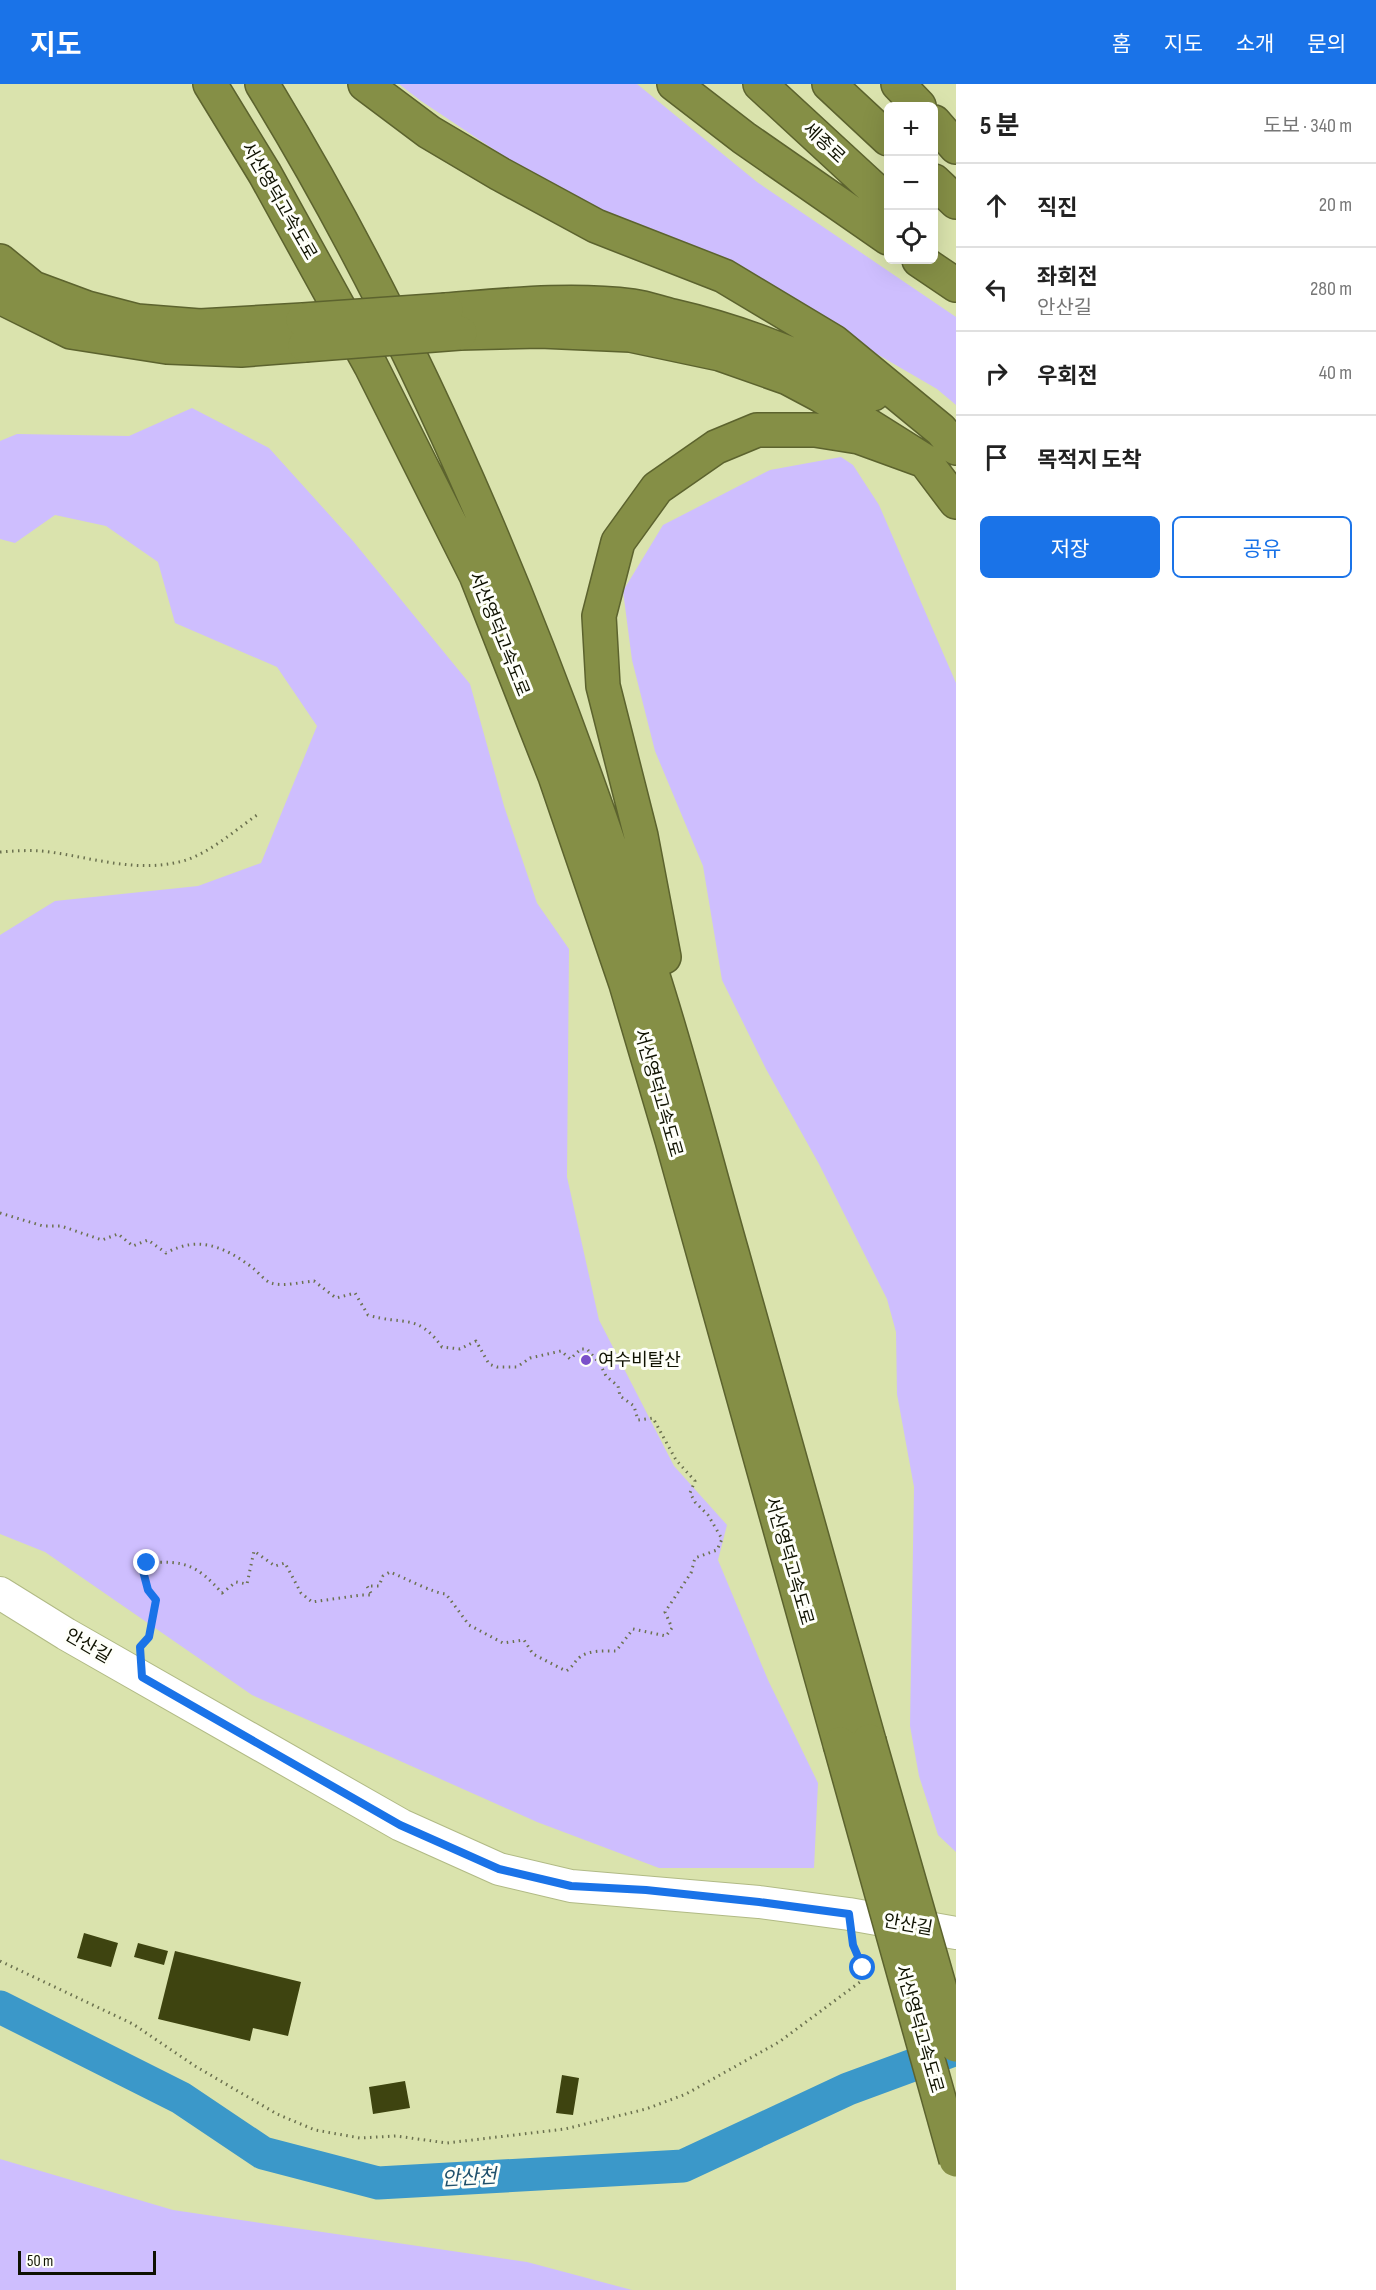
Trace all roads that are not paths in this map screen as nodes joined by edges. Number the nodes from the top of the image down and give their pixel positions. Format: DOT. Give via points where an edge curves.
graph roads {
  1 [pos="196,84"];
  2 [pos="210,84"];
  3 [pos="262,84"];
  4 [pos="365,84"];
  5 [pos="674,84"];
  6 [pos="760,84"];
  7 [pos="829,84"];
  8 [pos="898,84"];
  9 [pos="915,102"];
  10 [pos="938,128"];
  11 [pos="884,135"];
  12 [pos="956,147"];
  13 [pos="265,174"];
  14 [pos="938,186"];
  15 [pos="884,198"];
  16 [pos="956,202"];
  17 [pos="884,235"];
  18 [pos="938,248"];
  19 [pos="0,261"];
  20 [pos="925,264"];
  21 [pos="956,264"];
  22 [pos="956,285"];
  23 [pos="0,297"];
  24 [pos="453,321"];
  25 [pos="304,332"];
  26 [pos="948,439"];
  27 [pos="926,461"];
  28 [pos="956,502"];
  29 [pos="697,1128"];
  30 [pos="0,1593"];
  31 [pos="855,1743"];
  32 [pos="956,1932"];
  33 [pos="956,2045"];
  34 [pos="956,2160"];
  1 -- 13 [label="highway"];
  2 -- 13 [label="highway, 서산영덕고속도로"];
  3 -- 29 [label="highway, 서산영덕고속도로" via="300,145 403,340 501,557 579,762 652,972"];
  4 -- 26 [label="highway" via="429,132 500,174 596,226 724,276 834,342"];
  5 -- 17 [label="highway"];
  6 -- 15 [label="highway, 세종로"];
  7 -- 11 [label="highway"];
  8 -- 9 [label="highway"];
  10 -- 12 [label="highway"];
  13 -- 31 [label="highway, 서산영덕고속도로" via="370,366 476,575 555,776 626,984"];
  14 -- 16 [label="highway"];
  18 -- 21 [label="highway"];
  19 -- 25 [label="highway" via="33,288 137,321"];
  20 -- 22 [label="highway"];
  23 -- 25 [label="highway" via="71,332 166,347 241,350"];
  24 -- 25 [label="highway, bridge"];
  24 -- 26 [label="highway" via="556,302 634,306 704,323 840,375"];
  24 -- 27 [label="highway" via="540,331 630,335 720,354 788,378"];
  27 -- 28 [label="highway"];
  27 -- 29 [label="highway" via="859,437 815,430 757,430 716,447 657,488 618,542 599,616 603,686 641,837"];
  29 -- 31 [label="highway, 서산영덕고속도로"];
  30 -- 32 [label="street, 안산길" via="400,1825 499,1869 571,1886 759,1902"];
  31 -- 33 [label="highway, 서산영덕고속도로, bridge"];
  31 -- 34 [label="highway, 서산영덕고속도로, bridge"];
}
